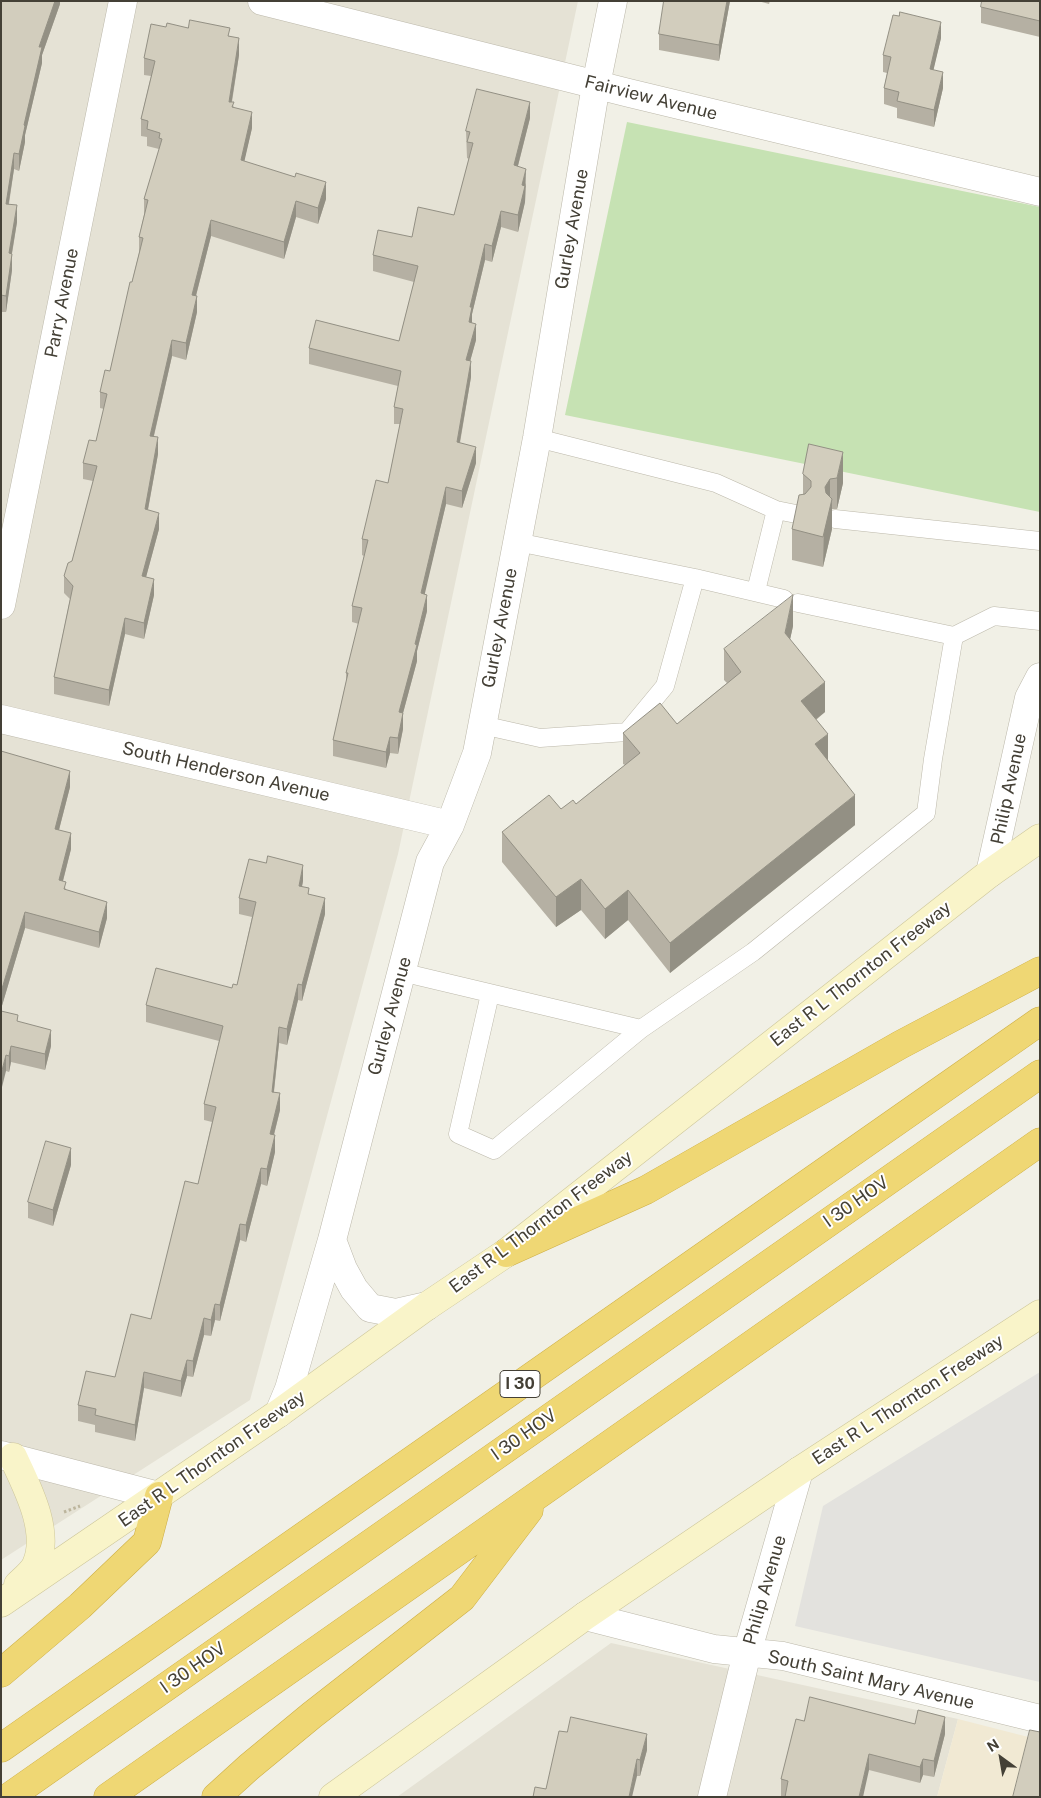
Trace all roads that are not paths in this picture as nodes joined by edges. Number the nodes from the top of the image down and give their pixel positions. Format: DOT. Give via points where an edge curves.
graph roads {
  1 [pos="123,1"];
  2 [pos="262,1"];
  3 [pos="613,1"];
  4 [pos="596,85"];
  5 [pos="1040,192"];
  6 [pos="537,438"];
  7 [pos="776,510"];
  8 [pos="801,515"];
  9 [pos="835,519"];
  10 [pos="1040,541"];
  11 [pos="517,542"];
  12 [pos="695,578"];
  13 [pos="756,591"];
  14 [pos="1,605"];
  15 [pos="1040,621"];
  16 [pos="954,636"];
  17 [pos="1040,677"];
  18 [pos="1,719"];
  19 [pos="482,725"];
  20 [pos="450,825"];
  21 [pos="1040,838"];
  22 [pos="990,873"];
  23 [pos="1040,971"];
  24 [pos="401,972"];
  25 [pos="490,994"];
  26 [pos="1040,1021"];
  27 [pos="641,1029"];
  28 [pos="1040,1074"];
  29 [pos="1040,1092"];
  30 [pos="1040,1142"];
  31 [pos="332,1240"];
  32 [pos="506,1253"];
  33 [pos="427,1306"];
  34 [pos="1040,1314"];
  35 [pos="279,1413"];
  36 [pos="7,1456"];
  37 [pos="799,1471"];
  38 [pos="545,1489"];
  39 [pos="159,1496"];
  40 [pos="1,1603"];
  41 [pos="585,1616"];
  42 [pos="747,1653"];
  43 [pos="1,1673"];
  44 [pos="1040,1719"];
  45 [pos="1,1748"];
  46 [pos="9,1797"];
  47 [pos="35,1797"];
  48 [pos="108,1797"];
  49 [pos="216,1797"];
  50 [pos="334,1797"];
  51 [pos="712,1797"];
  1 -- 14 [label="street, Parry Avenue"];
  2 -- 4 [label="street, Fairview Avenue"];
  3 -- 4 [label="street, Gurley Avenue"];
  4 -- 5 [label="street, Fairview Avenue"];
  4 -- 6 [label="street, Gurley Avenue"];
  6 -- 7 [label="lane" via="716,483"];
  6 -- 11 [label="street, Gurley Avenue"];
  7 -- 8 [label="lane"];
  7 -- 13 [label="lane"];
  9 -- 10 [label="lane"];
  11 -- 12 [label="lane"];
  11 -- 19 [label="street, Gurley Avenue"];
  12 -- 13 [label="lane"];
  12 -- 19 [label="lane" via="664,686 627,732 540,738"];
  13 -- 16 [label="lane"];
  15 -- 16 [label="lane" via="994,616"];
  16 -- 27 [label="lane" via="926,813 753,952"];
  17 -- 22 [label="street, Philip Avenue" via="1029,698"];
  18 -- 20 [label="street, South Henderson Avenue"];
  19 -- 20 [label="street, Gurley Avenue" via="476,753"];
  20 -- 24 [label="street, Gurley Avenue" via="430,862"];
  21 -- 22 [label="main road, East R L Thornton Freeway"];
  22 -- 32 [label="main road, East R L Thornton Freeway"];
  23 -- 32 [label="highway" via="900,1045 646,1190"];
  24 -- 25 [label="lane"];
  24 -- 31 [label="street, Gurley Avenue"];
  25 -- 27 [label="lane"];
  25 -- 27 [label="lane" via="458,1134 494,1150"];
  26 -- 45 [label="highway, I 30"];
  28 -- 46 [label="highway, I 30 HOV"];
  29 -- 47 [label="highway, I 30 HOV"];
  30 -- 38 [label="highway"];
  31 -- 33 [label="street" via="354,1289 370,1308 396,1313"];
  31 -- 35 [label="street, Gurley Avenue" via="289,1389"];
  32 -- 33 [label="main road, East R L Thornton Freeway"];
  33 -- 35 [label="main road, East R L Thornton Freeway"];
  34 -- 37 [label="main road, East R L Thornton Freeway"];
  35 -- 39 [label="main road, East R L Thornton Freeway"];
  36 -- 39 [label="street"];
  36 -- 40 [label="main road" via="28,1490 42,1541 36,1566"];
  37 -- 41 [label="main road, East R L Thornton Freeway"];
  37 -- 42 [label="street, Philip Avenue"];
  38 -- 48 [label="highway"];
  38 -- 49 [label="highway" via="462,1598 312,1715"];
  39 -- 40 [label="main road, East R L Thornton Freeway"];
  39 -- 43 [label="highway" via="147,1542 80,1606"];
  41 -- 42 [label="street, South Saint Mary Avenue" via="714,1649"];
  41 -- 50 [label="main road, East R L Thornton Freeway"];
  42 -- 44 [label="street, South Saint Mary Avenue" via="784,1656"];
  42 -- 51 [label="street, Philip Avenue"];
}
